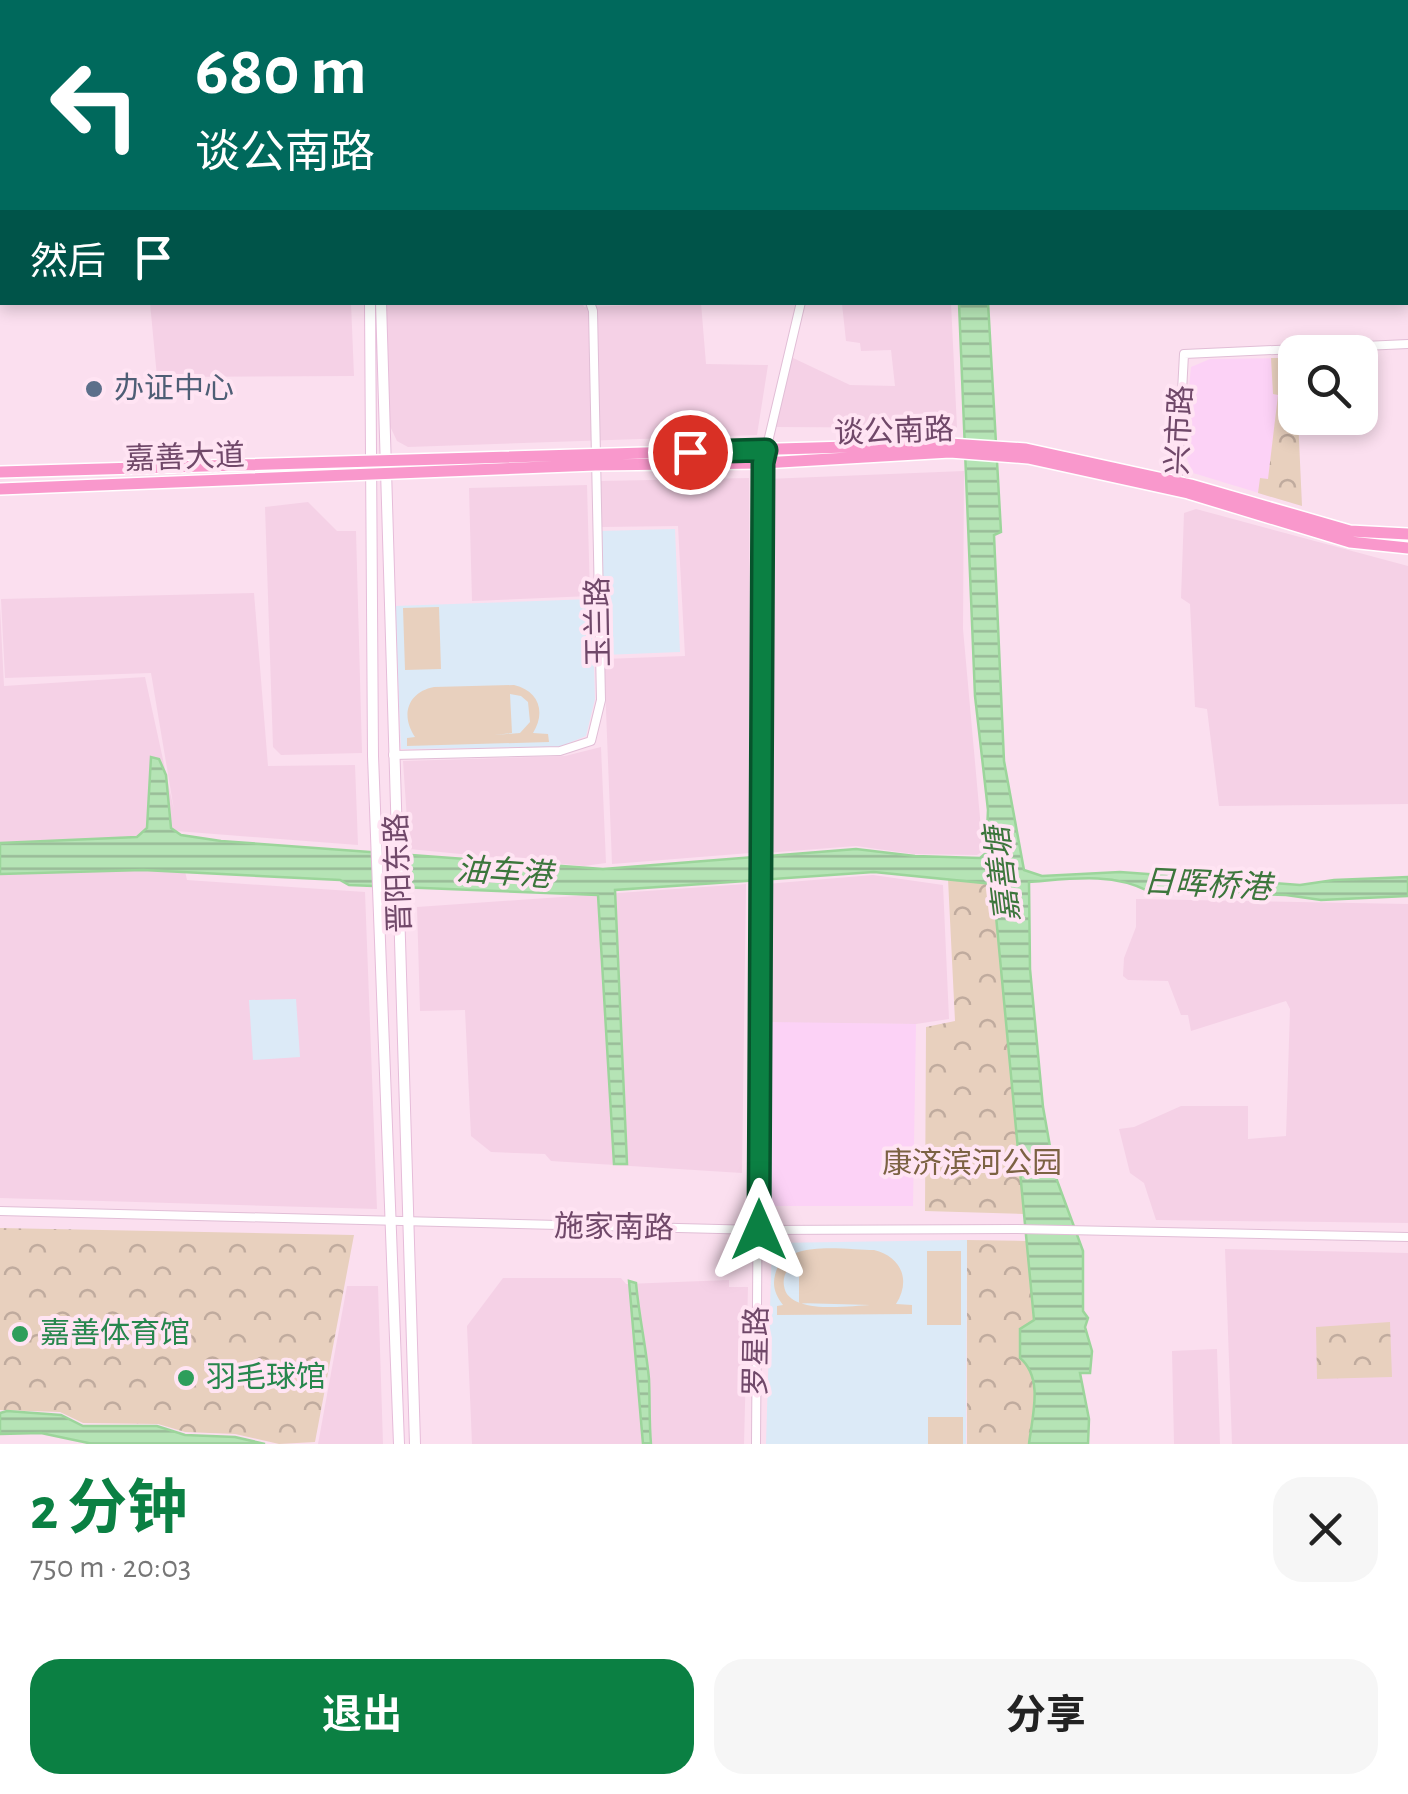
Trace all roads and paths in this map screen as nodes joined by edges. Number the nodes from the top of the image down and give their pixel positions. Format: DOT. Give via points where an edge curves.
graph roads {
  1 [pos="370,305"];
  2 [pos="381,305"];
  3 [pos="591,305"];
  4 [pos="800,305"];
  5 [pos="1408,344"];
  6 [pos="764,457"];
  7 [pos="595,460"];
  8 [pos="385,461"];
  9 [pos="371,462"];
  10 [pos="0,472"];
  11 [pos="371,476"];
  12 [pos="385,476"];
  13 [pos="1177,486"];
  14 [pos="0,489"];
  15 [pos="1408,534"];
  16 [pos="1408,548"];
  17 [pos="393,755"];
  18 [pos="0,1211"];
  19 [pos="391,1223"];
  20 [pos="407,1224"];
  21 [pos="759,1230"];
  22 [pos="1408,1236"];
  23 [pos="399,1444"];
  24 [pos="414,1444"];
  25 [pos="756,1444"];
  1 -- 9 [label="main road, 晋阳东路"];
  2 -- 8 [label="main road, 晋阳东路"];
  3 -- 7 [label="street, 玉兰路"];
  4 -- 6 [label="street, 罗星路"];
  5 -- 13 [label="street, 兴市路" via="1184,354"];
  6 -- 7 [label="main road, 谈公南路"];
  6 -- 13 [label="main road, 谈公南路" via="950,448 1027,454"];
  6 -- 21 [label="street, 罗星路"];
  7 -- 8 [label="main road, 谈公南路"];
  7 -- 12 [label="main road, 谈公南路"];
  7 -- 17 [label="street, 玉兰路" via="601,700 591,741 560,752"];
  8 -- 9 [label="main road, 谈公南路"];
  8 -- 12 [label="main road, 晋阳东路"];
  9 -- 10 [label="main road, 嘉善大道"];
  9 -- 11 [label="main road, 晋阳东路"];
  11 -- 12 [label="main road, 谈公南路"];
  11 -- 14 [label="main road, 嘉善大道"];
  11 -- 19 [label="main road, 晋阳东路"];
  12 -- 17 [label="main road, 晋阳东路"];
  13 -- 15 [label="main road, 谈公南路" via="1350,532"];
  13 -- 16 [label="main road, 谈公南路" via="1350,542"];
  17 -- 20 [label="main road, 晋阳东路"];
  18 -- 19 [label="street, 施家南路"];
  19 -- 20 [label="street, 施家南路"];
  19 -- 23 [label="main road, 晋阳东路"];
  20 -- 21 [label="street, 施家南路"];
  20 -- 24 [label="main road, 晋阳东路"];
  21 -- 22 [label="street, 施家南路"];
  21 -- 25 [label="street, 罗星路"];
}
